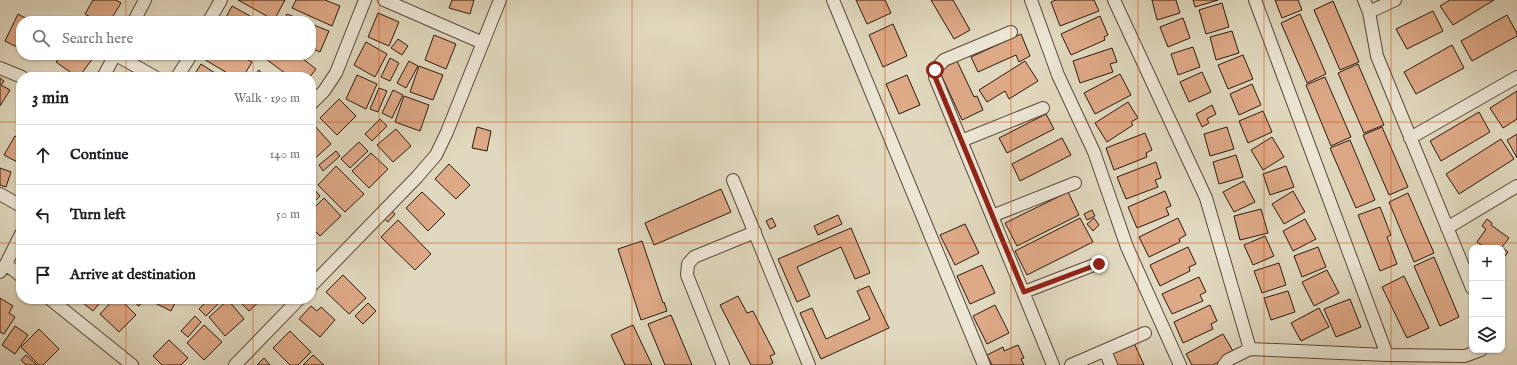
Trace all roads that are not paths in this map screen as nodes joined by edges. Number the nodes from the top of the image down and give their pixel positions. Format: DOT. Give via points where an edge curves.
graph roads {
  1 [pos="145,0"];
  2 [pos="221,0"];
  3 [pos="365,0"];
  4 [pos="384,0"];
  5 [pos="500,0"];
  6 [pos="833,0"];
  7 [pos="1031,0"];
  8 [pos="1114,0"];
  9 [pos="1255,0"];
  10 [pos="1364,0"];
  11 [pos="1395,0"];
  12 [pos="1369,12"];
  13 [pos="137,16"];
  14 [pos="212,16"];
  15 [pos="1011,32"];
  16 [pos="483,43"];
  17 [pos="113,60"];
  18 [pos="125,60"];
  19 [pos="188,60"];
  20 [pos="0,68"];
  21 [pos="106,72"];
  22 [pos="145,72"];
  23 [pos="180,72"];
  24 [pos="16,75"];
  25 [pos="1517,77"];
  26 [pos="316,99"];
  27 [pos="1044,108"];
  28 [pos="1410,138"];
  29 [pos="961,141"];
  30 [pos="733,180"];
  31 [pos="1075,183"];
  32 [pos="1517,186"];
  33 [pos="0,194"];
  34 [pos="16,203"];
  35 [pos="992,216"];
  36 [pos="1448,228"];
  37 [pos="755,232"];
  38 [pos="16,243"];
  39 [pos="1099,264"];
  40 [pos="3,268"];
  41 [pos="16,274"];
  42 [pos="316,281"];
  43 [pos="1469,281"];
  44 [pos="1024,292"];
  45 [pos="56,304"];
  46 [pos="294,304"];
  47 [pos="1145,333"];
  48 [pos="1250,349"];
  49 [pos="1105,350"];
  50 [pos="1473,353"];
  51 [pos="1387,355"];
  52 [pos="132,365"];
  53 [pos="235,365"];
  54 [pos="723,365"];
  55 [pos="809,365"];
  56 [pos="984,365"];
  57 [pos="1053,365"];
  58 [pos="1071,365"];
  59 [pos="1111,365"];
  60 [pos="1180,365"];
  61 [pos="1224,365"];
  1 -- 13 [label="street"];
  2 -- 14 [label="street"];
  3 -- 26 [label="street" via="336,73"];
  4 -- 16 [label="street"];
  5 -- 16 [label="street"];
  6 -- 56 [label="street"];
  7 -- 60 [label="street" via="1058,76 1094,152 1127,247"];
  8 -- 48 [label="street" via="1206,198"];
  9 -- 51 [label="street"];
  10 -- 12 [label="street"];
  11 -- 12 [label="street"];
  12 -- 28 [label="street" via="1377,56"];
  15 -- 29 [label="street" via="944,60 935,70 935,77"];
  16 -- 42 [label="street" via="436,155"];
  17 -- 21 [label="street"];
  18 -- 22 [label="street"];
  19 -- 23 [label="street"];
  20 -- 24 [label="street"];
  25 -- 28 [label="street"];
  27 -- 29 [label="street"];
  28 -- 36 [label="street"];
  29 -- 35 [label="street"];
  30 -- 37 [label="street"];
  31 -- 35 [label="street"];
  32 -- 36 [label="street"];
  33 -- 34 [label="street"];
  35 -- 44 [label="street"];
  36 -- 43 [label="street"];
  37 -- 54 [label="street" via="694,257 688,264 687,275"];
  37 -- 55 [label="street"];
  38 -- 40 [label="street"];
  39 -- 44 [label="street"];
  40 -- 41 [label="street"];
  44 -- 57 [label="street"];
  45 -- 52 [label="street"];
  46 -- 53 [label="street"];
  47 -- 49 [label="street"];
  48 -- 51 [label="street"];
  48 -- 61 [label="street" via="1228,360"];
  49 -- 58 [label="street"];
  49 -- 59 [label="street"];
  50 -- 51 [label="street" via="1465,356"];
}
